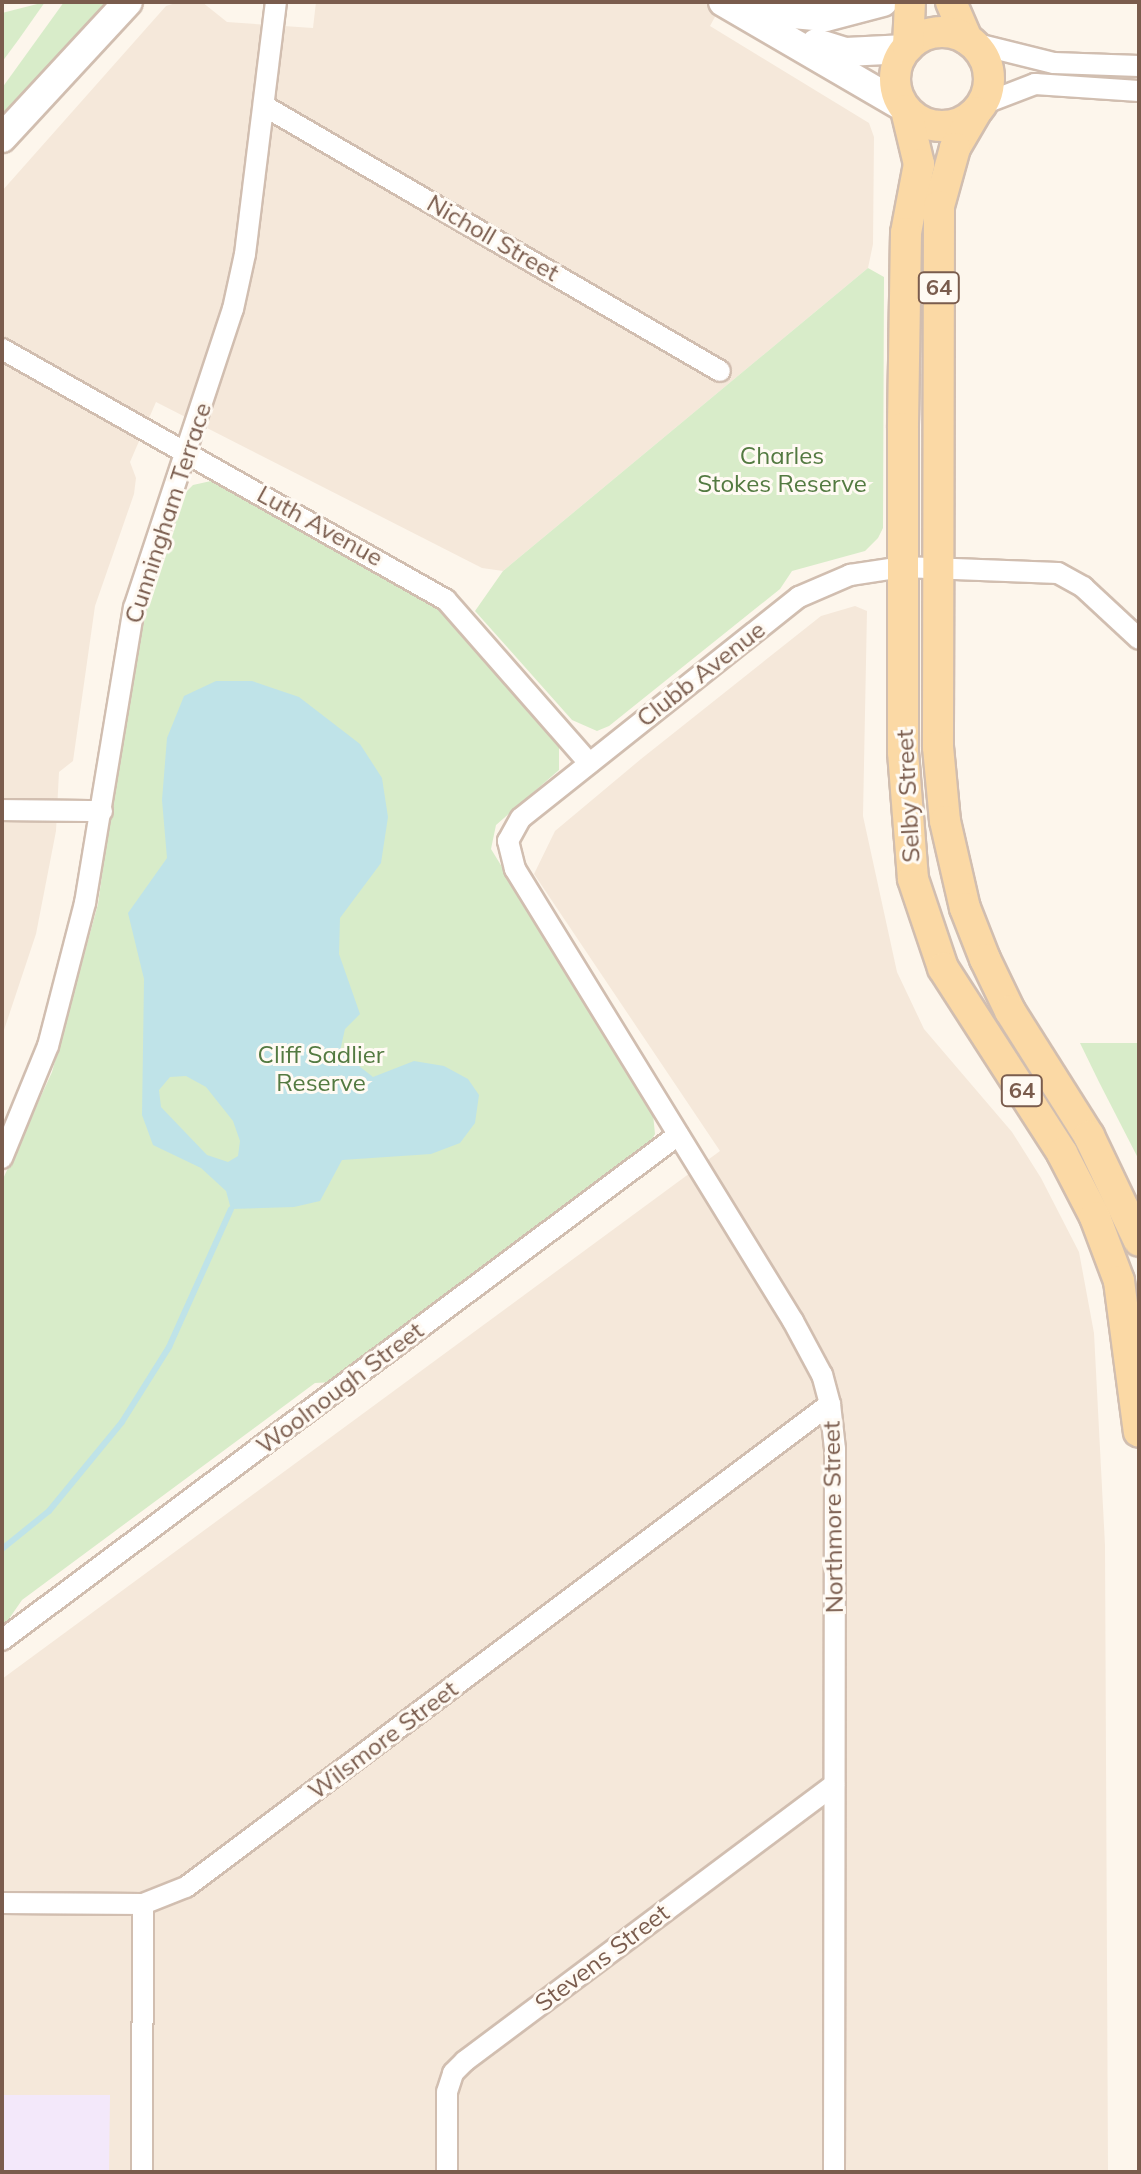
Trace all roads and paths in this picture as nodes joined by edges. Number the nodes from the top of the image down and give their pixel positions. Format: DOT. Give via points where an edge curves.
graph roads {
  1 [pos="128,2"];
  2 [pos="276,2"];
  3 [pos="883,2"];
  4 [pos="910,2"];
  5 [pos="951,2"];
  6 [pos="728,5"];
  7 [pos="970,41"];
  8 [pos="907,48"];
  9 [pos="1139,66"];
  10 [pos="1139,91"];
  11 [pos="266,107"];
  12 [pos="979,108"];
  13 [pos="906,109"];
  14 [pos="2,138"];
  15 [pos="2,349"];
  16 [pos="720,371"];
  17 [pos="185,453"];
  18 [pos="903,567"];
  19 [pos="939,568"];
  20 [pos="1139,639"];
  21 [pos="589,763"];
  22 [pos="2,810"];
  23 [pos="102,811"];
  24 [pos="509,854"];
  25 [pos="953,866"];
  26 [pos="913,879"];
  27 [pos="678,1135"];
  28 [pos="2,1158"];
  29 [pos="1139,1241"];
  30 [pos="830,1404"];
  31 [pos="1139,1432"];
  32 [pos="2,1640"];
  33 [pos="834,1785"];
  34 [pos="2,1903"];
  35 [pos="143,1904"];
  36 [pos="142,2172"];
  37 [pos="447,2172"];
  38 [pos="834,2172"];
  1 -- 14 [label="main road"];
  2 -- 11 [label="street, Cunningham Terrace"];
  3 -- 6 [label="main road" via="826,17"];
  4 -- 8 [label="main road"];
  5 -- 7 [label="main road"];
  6 -- 8 [label="main road" via="837,51"];
  6 -- 13 [label="main road"];
  7 -- 8 [label="main road" via="935,33"];
  7 -- 9 [label="street" via="1054,63"];
  7 -- 12 [label="main road, 64" via="989,72"];
  8 -- 13 [label="main road, 64" via="895,77"];
  10 -- 12 [label="street" via="1035,84"];
  11 -- 16 [label="street, Nicholl Street"];
  11 -- 17 [label="street, Cunningham Terrace" via="233,309"];
  12 -- 13 [label="main road" via="961,123 938,126"];
  12 -- 19 [label="main road, Selby Street / 64" via="955,148 939,206"];
  13 -- 18 [label="main road, Selby Street / 64" via="919,164 906,233"];
  15 -- 17 [label="street, Luth Avenue"];
  17 -- 21 [label="street, Luth Avenue" via="446,600"];
  17 -- 23 [label="street, Cunningham Terrace" via="134,608"];
  18 -- 19 [label="street, Clubb Avenue"];
  18 -- 21 [label="street, Clubb Avenue" via="850,575 799,597"];
  18 -- 26 [label="main road, Selby Street / 64" via="903,752"];
  19 -- 20 [label="street, Clubb Avenue" via="1058,573 1083,587"];
  19 -- 25 [label="main road, Selby Street / 64" via="938,747"];
  21 -- 24 [label="street, Clubb Avenue" via="521,818 512,830"];
  22 -- 23 [label="street"];
  23 -- 28 [label="street, Cunningham Terrace" via="85,903 48,1046"];
  24 -- 27 [label="street, Northmore Street"];
  25 -- 26 [label="main road"];
  25 -- 29 [label="main road, Selby Street / 64" via="980,946 1010,1011 1089,1136"];
  26 -- 31 [label="main road, Selby Street / 64" via="943,968 1062,1153 1095,1217 1119,1281"];
  27 -- 30 [label="street, Northmore Street" via="793,1321 822,1375"];
  27 -- 32 [label="street, Woolnough Street"];
  30 -- 33 [label="street, Northmore Street" via="835,1449"];
  30 -- 35 [label="street, Wilsmore Street" via="186,1887"];
  33 -- 37 [label="street, Stevens Street" via="459,2067 447,2092"];
  33 -- 38 [label="street, Northmore Street"];
  34 -- 35 [label="street"];
  35 -- 36 [label="street"];
}
